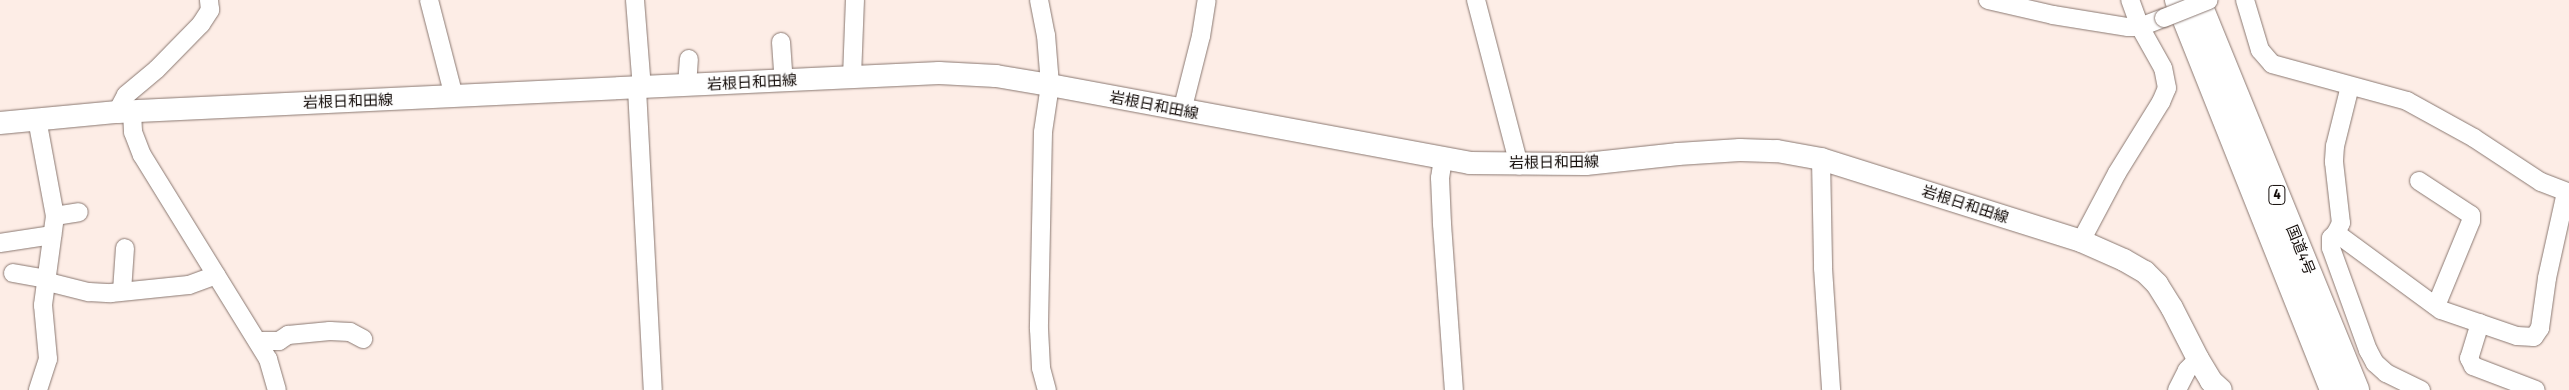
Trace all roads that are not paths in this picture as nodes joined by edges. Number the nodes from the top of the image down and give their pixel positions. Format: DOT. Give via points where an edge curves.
graph roads {
  1 [pos="209,0"];
  2 [pos="429,0"];
  3 [pos="635,0"];
  4 [pos="855,0"];
  5 [pos="1039,0"];
  6 [pos="1208,0"];
  7 [pos="1476,0"];
  8 [pos="1988,0"];
  9 [pos="2130,0"];
  10 [pos="2198,0"];
  11 [pos="2209,0"];
  12 [pos="2245,0"];
  13 [pos="2171,9"];
  14 [pos="2140,27"];
  15 [pos="781,42"];
  16 [pos="689,59"];
  17 [pos="852,77"];
  18 [pos="784,81"];
  19 [pos="1050,85"];
  20 [pos="687,86"];
  21 [pos="2350,86"];
  22 [pos="639,89"];
  23 [pos="454,97"];
  24 [pos="1182,111"];
  25 [pos="124,112"];
  26 [pos="37,119"];
  27 [pos="0,123"];
  28 [pos="1443,158"];
  29 [pos="1821,159"];
  30 [pos="1519,165"];
  31 [pos="2419,182"];
  32 [pos="2568,192"];
  33 [pos="79,212"];
  34 [pos="55,216"];
  35 [pos="2336,233"];
  36 [pos="52,235"];
  37 [pos="2081,241"];
  38 [pos="0,243"];
  39 [pos="125,248"];
  40 [pos="13,273"];
  41 [pos="216,275"];
  42 [pos="47,279"];
  43 [pos="122,291"];
  44 [pos="2436,306"];
  45 [pos="2480,323"];
  46 [pos="363,339"];
  47 [pos="258,341"];
  48 [pos="2198,359"];
  49 [pos="38,390"];
  50 [pos="277,390"];
  51 [pos="653,390"];
  52 [pos="1047,390"];
  53 [pos="1454,390"];
  54 [pos="1831,390"];
  55 [pos="2177,390"];
  56 [pos="2221,390"];
  57 [pos="2333,390"];
  58 [pos="2356,390"];
  59 [pos="2421,390"];
  60 [pos="2536,390"];
  1 -- 25 [label="street" via="210,10 201,24 133,88"];
  2 -- 23 [label="street"];
  3 -- 22 [label="street"];
  4 -- 17 [label="street"];
  5 -- 19 [label="street"];
  6 -- 24 [label="street"];
  7 -- 30 [label="street"];
  8 -- 14 [label="street" via="2053,15"];
  9 -- 14 [label="street"];
  10 -- 58 [label="highway, 国道4号 / 4"];
  11 -- 13 [label="street, bridge"];
  12 -- 21 [label="street" via="2264,58 2289,70"];
  13 -- 14 [label="street"];
  13 -- 57 [label="highway, 国道4号 / 4"];
  14 -- 37 [label="street" via="2163,68 2167,88"];
  15 -- 18 [label="street"];
  16 -- 20 [label="street"];
  17 -- 18 [label="main road, 岩根日和田線"];
  17 -- 19 [label="main road, 岩根日和田線" via="964,74"];
  18 -- 20 [label="main road, 岩根日和田線"];
  19 -- 24 [label="main road, 岩根日和田線"];
  19 -- 52 [label="street" via="1043,132 1039,329 1041,368"];
  20 -- 22 [label="main road, 岩根日和田線"];
  21 -- 32 [label="street" via="2407,101 2474,138 2541,182"];
  21 -- 35 [label="street" via="2335,146 2340,223"];
  22 -- 23 [label="main road, 岩根日和田線"];
  22 -- 51 [label="street"];
  23 -- 25 [label="main road, 岩根日和田線"];
  24 -- 28 [label="main road, 岩根日和田線"];
  25 -- 26 [label="main road, 岩根日和田線"];
  25 -- 41 [label="street" via="142,155"];
  26 -- 27 [label="main road, 岩根日和田線"];
  26 -- 34 [label="street"];
  28 -- 30 [label="main road, 岩根日和田線" via="1470,163"];
  28 -- 53 [label="street" via="1440,178 1442,224"];
  29 -- 30 [label="main road, 岩根日和田線" via="1777,151 1740,150 1586,164"];
  29 -- 37 [label="main road, 岩根日和田線"];
  29 -- 54 [label="street" via="1823,268"];
  31 -- 44 [label="street" via="2471,215"];
  32 -- 45 [label="street" via="2547,278 2538,332 2534,337 2518,336"];
  33 -- 34 [label="street"];
  34 -- 36 [label="street"];
  35 -- 44 [label="street"];
  35 -- 59 [label="street" via="2331,238 2333,257 2372,357 2386,373"];
  36 -- 38 [label="street"];
  36 -- 42 [label="street"];
  37 -- 48 [label="main road, 岩根日和田線" via="2133,265 2157,284"];
  39 -- 43 [label="street"];
  40 -- 42 [label="street"];
  41 -- 43 [label="street" via="189,285"];
  41 -- 47 [label="street"];
  42 -- 43 [label="street" via="89,292"];
  42 -- 49 [label="street" via="43,305 48,359"];
  44 -- 45 [label="street"];
  45 -- 60 [label="street" via="2469,358 2473,366"];
  46 -- 47 [label="street" via="350,332 330,331 288,335 279,341"];
  47 -- 50 [label="street" via="271,365"];
  48 -- 55 [label="street" via="2187,370"];
  48 -- 56 [label="main road, 岩根日和田線" via="2211,381"];
}
